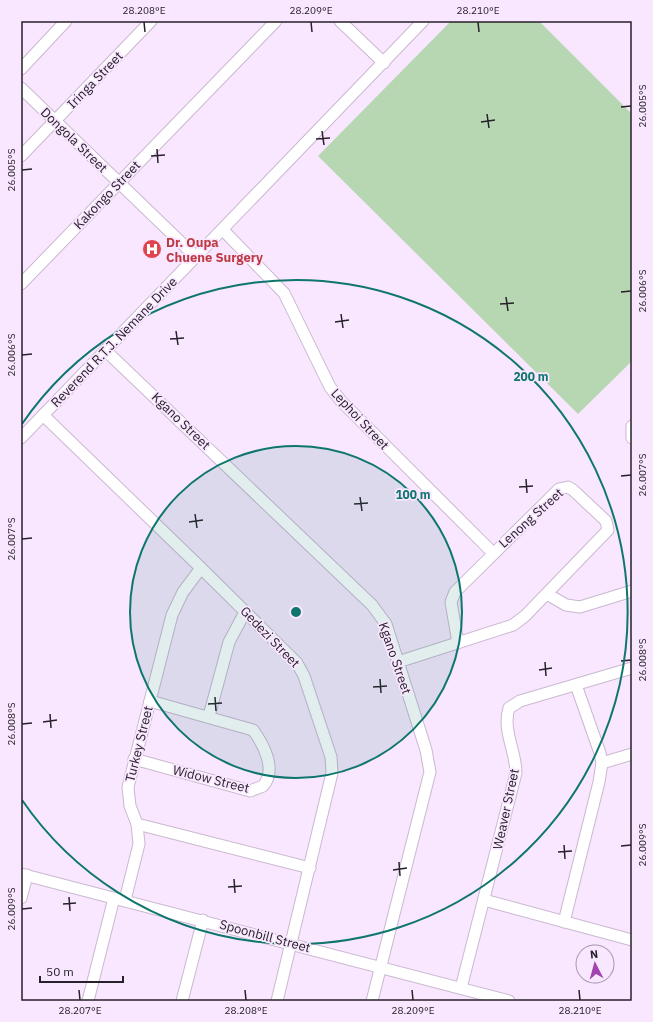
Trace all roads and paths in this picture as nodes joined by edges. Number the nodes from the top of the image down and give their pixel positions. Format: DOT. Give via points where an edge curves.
graph roads {
  1 [pos="66,21"];
  2 [pos="151,21"];
  3 [pos="276,21"];
  4 [pos="340,21"];
  5 [pos="424,21"];
  6 [pos="384,63"];
  7 [pos="21,69"];
  8 [pos="21,88"];
  9 [pos="55,122"];
  10 [pos="21,156"];
  11 [pos="118,183"];
  12 [pos="223,230"];
  13 [pos="196,257"];
  14 [pos="21,284"];
  15 [pos="105,350"];
  16 [pos="43,415"];
  17 [pos="632,426"];
  18 [pos="21,438"];
  19 [pos="632,438"];
  20 [pos="493,553"];
  21 [pos="201,568"];
  22 [pos="632,591"];
  23 [pos="547,594"];
  24 [pos="245,612"];
  25 [pos="458,643"];
  26 [pos="398,662"];
  27 [pos="632,668"];
  28 [pos="576,685"];
  29 [pos="150,701"];
  30 [pos="209,716"];
  31 [pos="632,754"];
  32 [pos="134,760"];
  33 [pos="602,763"];
  34 [pos="137,824"];
  35 [pos="310,868"];
  36 [pos="24,875"];
  37 [pos="21,898"];
  38 [pos="120,899"];
  39 [pos="484,900"];
  40 [pos="203,920"];
  41 [pos="564,922"];
  42 [pos="632,940"];
  43 [pos="291,943"];
  44 [pos="381,966"];
  45 [pos="465,993"];
  46 [pos="88,1001"];
  47 [pos="182,1001"];
  48 [pos="277,1001"];
  49 [pos="372,1001"];
  50 [pos="509,1001"];
  1 -- 7 [label="street"];
  2 -- 9 [label="street, Iringa Street"];
  3 -- 11 [label="street, Kakongo Street"];
  4 -- 6 [label="street"];
  5 -- 6 [label="street, Reverend R.T.J. Nemane Drive"];
  6 -- 12 [label="street, Reverend R.T.J. Nemane Drive"];
  8 -- 9 [label="street, Dongola Street"];
  9 -- 10 [label="street, Iringa Street"];
  9 -- 11 [label="street, Dongola Street"];
  11 -- 13 [label="street, Dongola Street"];
  11 -- 14 [label="street, Kakongo Street"];
  12 -- 13 [label="street, Reverend R.T.J. Nemane Drive"];
  12 -- 20 [label="street, Lephoi Street" via="284,293 327,381 341,401"];
  13 -- 15 [label="street, Reverend R.T.J. Nemane Drive"];
  15 -- 16 [label="street, Reverend R.T.J. Nemane Drive"];
  15 -- 26 [label="street, Kgano Street" via="372,605 386,624"];
  16 -- 18 [label="street, Reverend R.T.J. Nemane Drive"];
  16 -- 21 [label="street, Gedezi Street"];
  17 -- 19 [label="street"];
  20 -- 23 [label="street, Lenong Street" via="559,489 568,487 573,490 606,521 608,530"];
  20 -- 25 [label="street, Lenong Street" via="451,597"];
  21 -- 24 [label="street, Gedezi Street"];
  21 -- 29 [label="street, Turkey Street" via="188,584 172,615"];
  22 -- 23 [label="street" via="580,607 566,605"];
  23 -- 25 [label="street, Lenong Street" via="513,625"];
  24 -- 30 [label="street" via="229,642"];
  24 -- 35 [label="street, Gedezi Street" via="301,668 331,757 331,782"];
  25 -- 26 [label="street, Lenong Street"];
  26 -- 44 [label="street, Kgano Street" via="426,750 430,772"];
  27 -- 28 [label="street, Weaver Street"];
  28 -- 33 [label="street"];
  28 -- 39 [label="street, Weaver Street" via="520,701 509,708 506,724 515,752 516,773"];
  29 -- 30 [label="street, Widow Street"];
  29 -- 32 [label="street, Turkey Street"];
  30 -- 32 [label="street, Widow Street" via="246,727 256,735 270,769 270,775 263,786 256,790 242,789"];
  31 -- 33 [label="street"];
  32 -- 34 [label="street, Turkey Street" via="128,797"];
  33 -- 41 [label="street" via="598,789"];
  34 -- 35 [label="street"];
  34 -- 38 [label="street, Turkey Street" via="139,844"];
  35 -- 43 [label="street, Gedezi Street"];
  36 -- 37 [label="street"];
  36 -- 38 [label="street, Spoonbill Street"];
  38 -- 40 [label="street, Spoonbill Street"];
  38 -- 46 [label="street, Turkey Street"];
  39 -- 41 [label="street"];
  39 -- 45 [label="street, Weaver Street"];
  40 -- 43 [label="street, Spoonbill Street"];
  40 -- 47 [label="street"];
  41 -- 42 [label="street"];
  43 -- 44 [label="street, Spoonbill Street"];
  43 -- 48 [label="street, Gedezi Street"];
  44 -- 45 [label="street, Spoonbill Street"];
  44 -- 49 [label="street, Kgano Street"];
  45 -- 50 [label="street, Spoonbill Street"];
}
